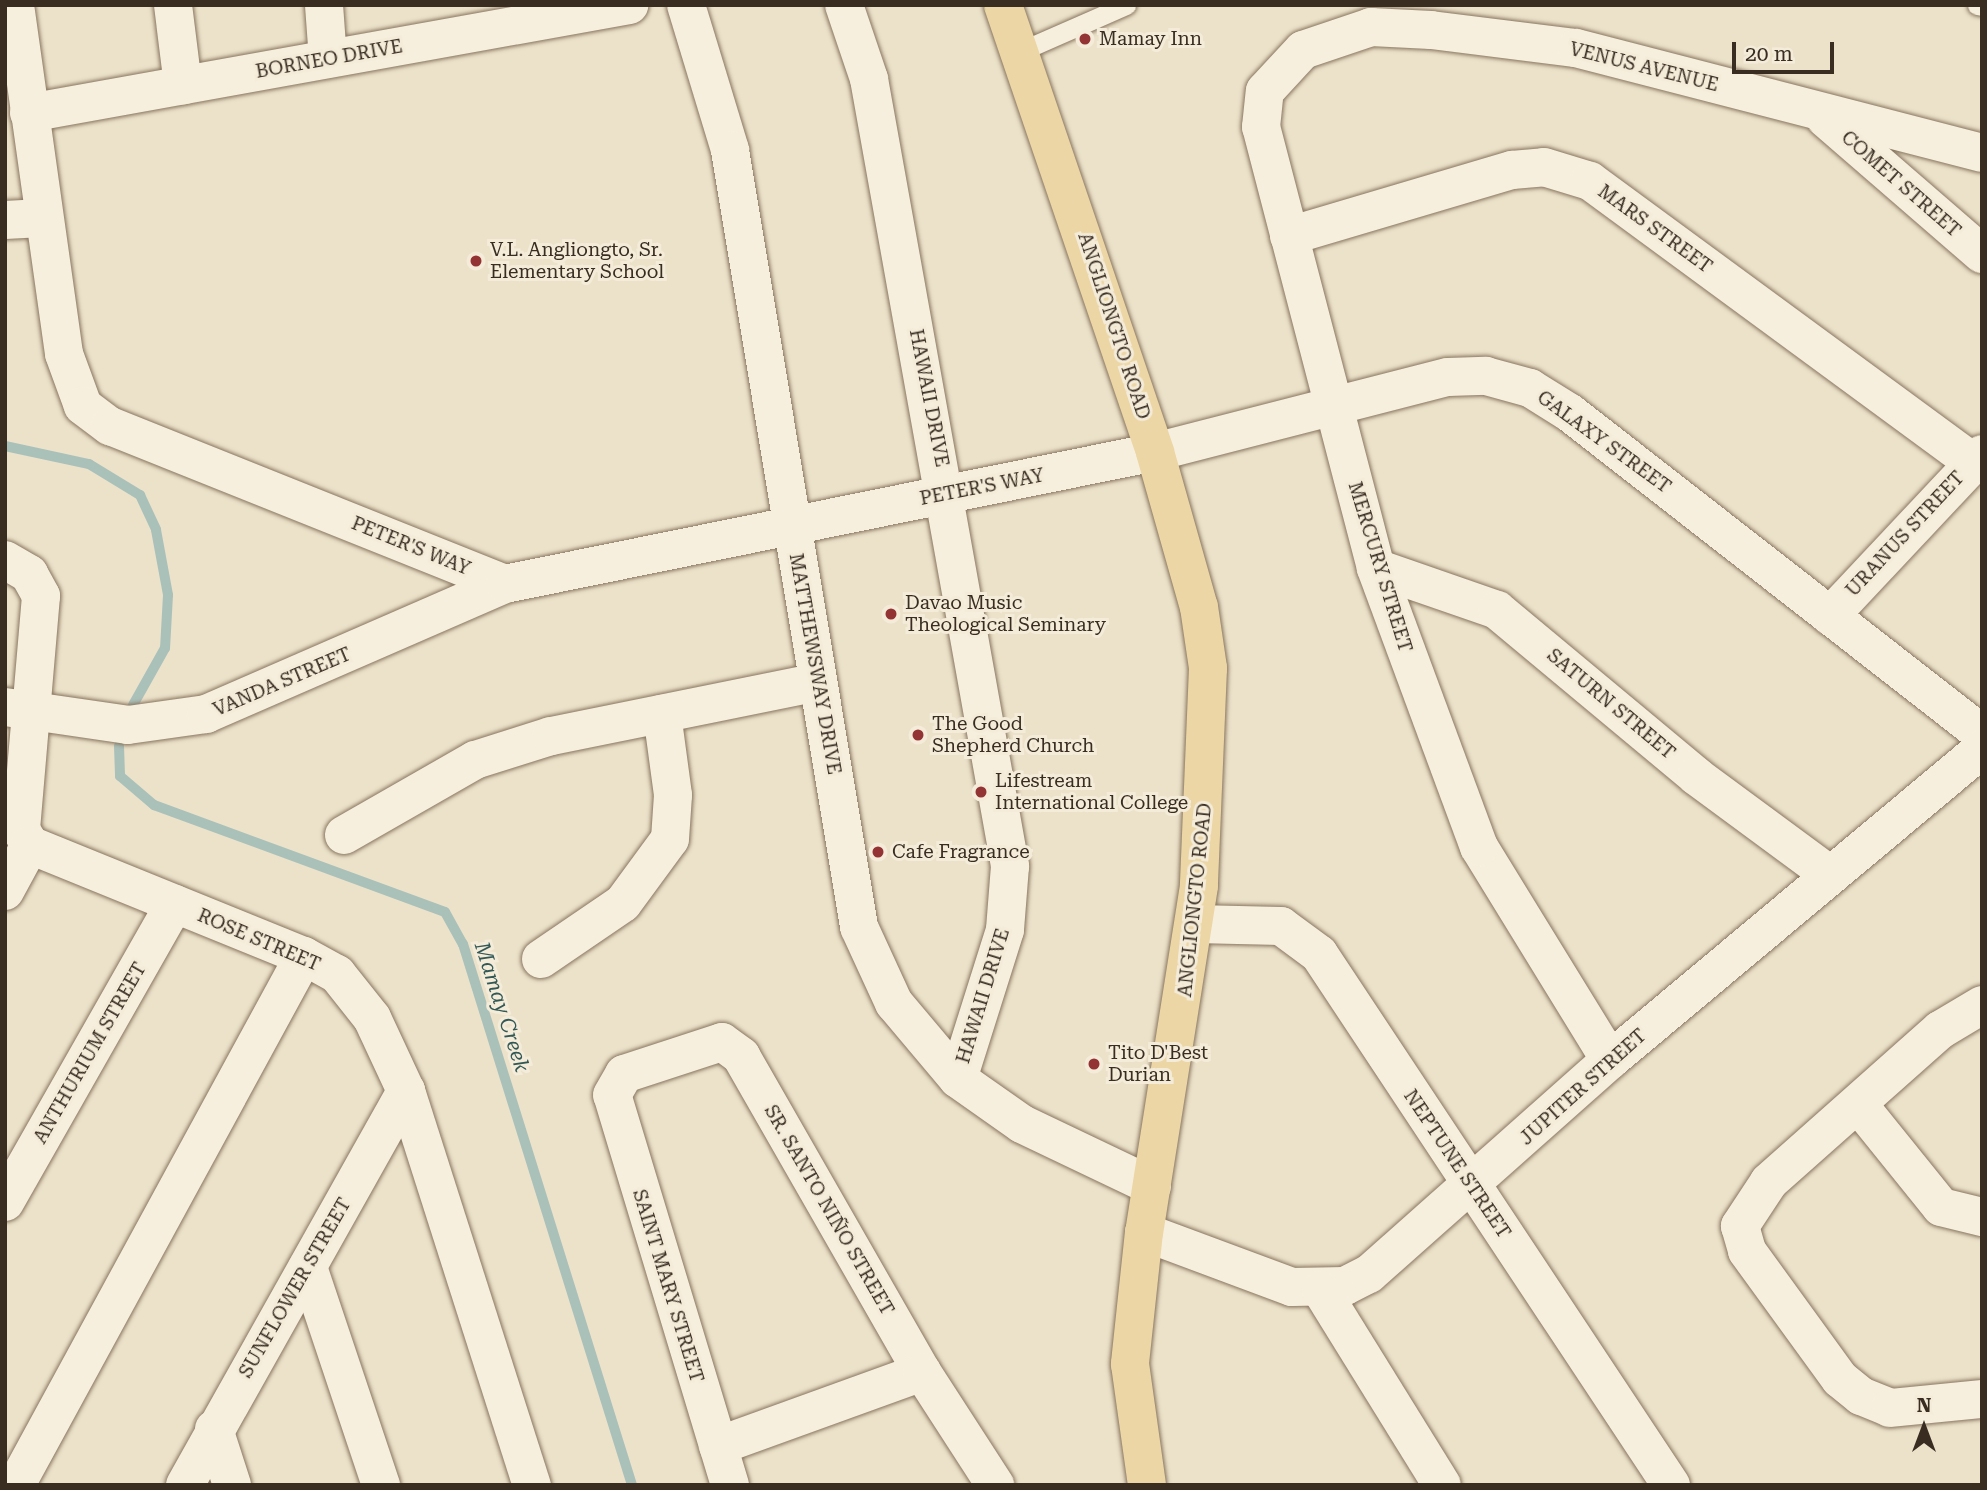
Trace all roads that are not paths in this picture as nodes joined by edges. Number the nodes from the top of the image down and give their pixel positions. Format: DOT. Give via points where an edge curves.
graph roads {
  1 [pos="15,5"];
  2 [pos="173,5"];
  3 [pos="324,5"];
  4 [pos="629,5"];
  5 [pos="687,5"];
  6 [pos="844,5"];
  7 [pos="1003,5"];
  8 [pos="1126,5"];
  9 [pos="1304,50"];
  10 [pos="1019,52"];
  11 [pos="328,59"];
  12 [pos="183,85"];
  13 [pos="29,113"];
  14 [pos="1821,114"];
  15 [pos="1982,153"];
  16 [pos="24,219"];
  17 [pos="1289,236"];
  18 [pos="1982,254"];
  19 [pos="1334,408"];
  20 [pos="1155,452"];
  21 [pos="1977,458"];
  22 [pos="947,494"];
  23 [pos="792,526"];
  24 [pos="5,560"];
  25 [pos="1376,568"];
  26 [pos="505,583"];
  27 [pos="1830,615"];
  28 [pos="818,682"];
  29 [pos="17,709"];
  30 [pos="662,714"];
  31 [pos="1982,734"];
  32 [pos="1982,749"];
  33 [pos="344,835"];
  34 [pos="30,845"];
  35 [pos="1829,874"];
  36 [pos="5,891"];
  37 [pos="174,904"];
  38 [pos="1195,925"];
  39 [pos="304,957"];
  40 [pos="541,959"];
  41 [pos="1982,1005"];
  42 [pos="1610,1060"];
  43 [pos="958,1080"];
  44 [pos="615,1086"];
  45 [pos="406,1091"];
  46 [pos="1858,1104"];
  47 [pos="1152,1186"];
  48 [pos="1473,1188"];
  49 [pos="5,1202"];
  50 [pos="1982,1217"];
  51 [pos="1144,1232"];
  52 [pos="308,1267"];
  53 [pos="1321,1290"];
  54 [pos="922,1372"];
  55 [pos="1982,1399"];
  56 [pos="214,1429"];
  57 [pos="718,1446"];
  58 [pos="1438,1483"];
  59 [pos="16,1485"];
  60 [pos="184,1485"];
  61 [pos="232,1485"];
  62 [pos="381,1485"];
  63 [pos="532,1485"];
  64 [pos="730,1485"];
  65 [pos="995,1485"];
  66 [pos="1147,1485"];
  67 [pos="1671,1485"];
  1 -- 13 [label="street, PETER'S WAY"];
  2 -- 12 [label="street"];
  3 -- 11 [label="street"];
  4 -- 11 [label="street, BORNEO DRIVE"];
  5 -- 23 [label="street, MATTHEWSWAY DRIVE" via="730,150"];
  6 -- 22 [label="street, HAWAII DRIVE" via="869,79"];
  7 -- 10 [label="main road, ANGLIONGTO ROAD"];
  8 -- 10 [label="lane"];
  9 -- 14 [label="street, VENUS AVENUE" via="1371,27 1563,46"];
  9 -- 17 [label="street, MERCURY STREET" via="1265,91 1261,127"];
  10 -- 20 [label="main road, ANGLIONGTO ROAD"];
  11 -- 12 [label="street, BORNEO DRIVE"];
  12 -- 13 [label="street, BORNEO DRIVE"];
  13 -- 16 [label="street, PETER'S WAY"];
  14 -- 15 [label="street, VENUS AVENUE"];
  14 -- 18 [label="street, COMET STREET"];
  16 -- 26 [label="street, PETER'S WAY" via="70,379 96,416"];
  17 -- 19 [label="street, MERCURY STREET"];
  17 -- 21 [label="street, MARS STREET" via="1512,170 1544,167 1590,181"];
  19 -- 20 [label="street, GALAXY STREET"];
  19 -- 25 [label="street, MERCURY STREET"];
  19 -- 27 [label="street, GALAXY STREET" via="1448,377 1486,376 1530,388"];
  20 -- 22 [label="street, PETER'S WAY"];
  20 -- 38 [label="main road, ANGLIONGTO ROAD" via="1199,607 1208,668 1207,790"];
  21 -- 27 [label="street, URANUS STREET"];
  22 -- 23 [label="street, PETER'S WAY"];
  22 -- 43 [label="street, HAWAII DRIVE" via="1010,866 1005,930"];
  23 -- 26 [label="street, PETER'S WAY"];
  23 -- 28 [label="street, MATTHEWSWAY DRIVE"];
  24 -- 29 [label="street" via="29,574 41,596"];
  25 -- 35 [label="street, SATURN STREET" via="1496,610 1696,776"];
  25 -- 42 [label="street, MERCURY STREET" via="1479,847"];
  26 -- 29 [label="street, VANDA STREET" via="206,714 128,725"];
  27 -- 31 [label="street, GALAXY STREET"];
  28 -- 30 [label="street"];
  28 -- 43 [label="street, MATTHEWSWAY DRIVE" via="859,927 894,1003"];
  29 -- 34 [label="street" via="18,812"];
  30 -- 33 [label="street" via="475,760"];
  30 -- 40 [label="street" via="673,795 670,839 623,903"];
  32 -- 35 [label="street, JUPITER STREET"];
  34 -- 36 [label="street"];
  34 -- 37 [label="street, ROSE STREET"];
  35 -- 42 [label="street, JUPITER STREET"];
  37 -- 39 [label="street, ROSE STREET"];
  37 -- 49 [label="street, ANTHURIUM STREET"];
  38 -- 47 [label="main road, ANGLIONGTO ROAD"];
  38 -- 48 [label="street, NEPTUNE STREET" via="1281,926 1306,939"];
  39 -- 45 [label="street, ROSE STREET" via="337,974 372,1018"];
  39 -- 59 [label="street"];
  41 -- 46 [label="street" via="1967,1008"];
  42 -- 48 [label="street, JUPITER STREET"];
  43 -- 47 [label="street, MATTHEWSWAY DRIVE" via="1022,1124"];
  44 -- 54 [label="street, SR. SANTO NIÑO STREET" via="637,1068 712,1043 731,1045"];
  44 -- 57 [label="street, SAINT MARY STREET" via="613,1109"];
  45 -- 52 [label="street, SUNFLOWER STREET"];
  45 -- 63 [label="street, ROSE STREET"];
  46 -- 50 [label="street" via="1941,1207"];
  46 -- 55 [label="street" via="1750,1206 1740,1226 1747,1251 1840,1379 1861,1396 1890,1408"];
  47 -- 51 [label="main road, ANGLIONGTO ROAD"];
  48 -- 53 [label="street, JUPITER STREET" via="1368,1274"];
  48 -- 67 [label="street, NEPTUNE STREET"];
  51 -- 53 [label="street, JUPITER STREET" via="1270,1282"];
  51 -- 66 [label="main road, ANGLIONGTO ROAD" via="1130,1364"];
  52 -- 56 [label="street, SUNFLOWER STREET"];
  52 -- 62 [label="street"];
  53 -- 58 [label="street"];
  54 -- 57 [label="street"];
  54 -- 65 [label="street, SR. SANTO NIÑO STREET"];
  56 -- 60 [label="street, SUNFLOWER STREET"];
  56 -- 61 [label="street"];
  57 -- 64 [label="street, SAINT MARY STREET"];
}
